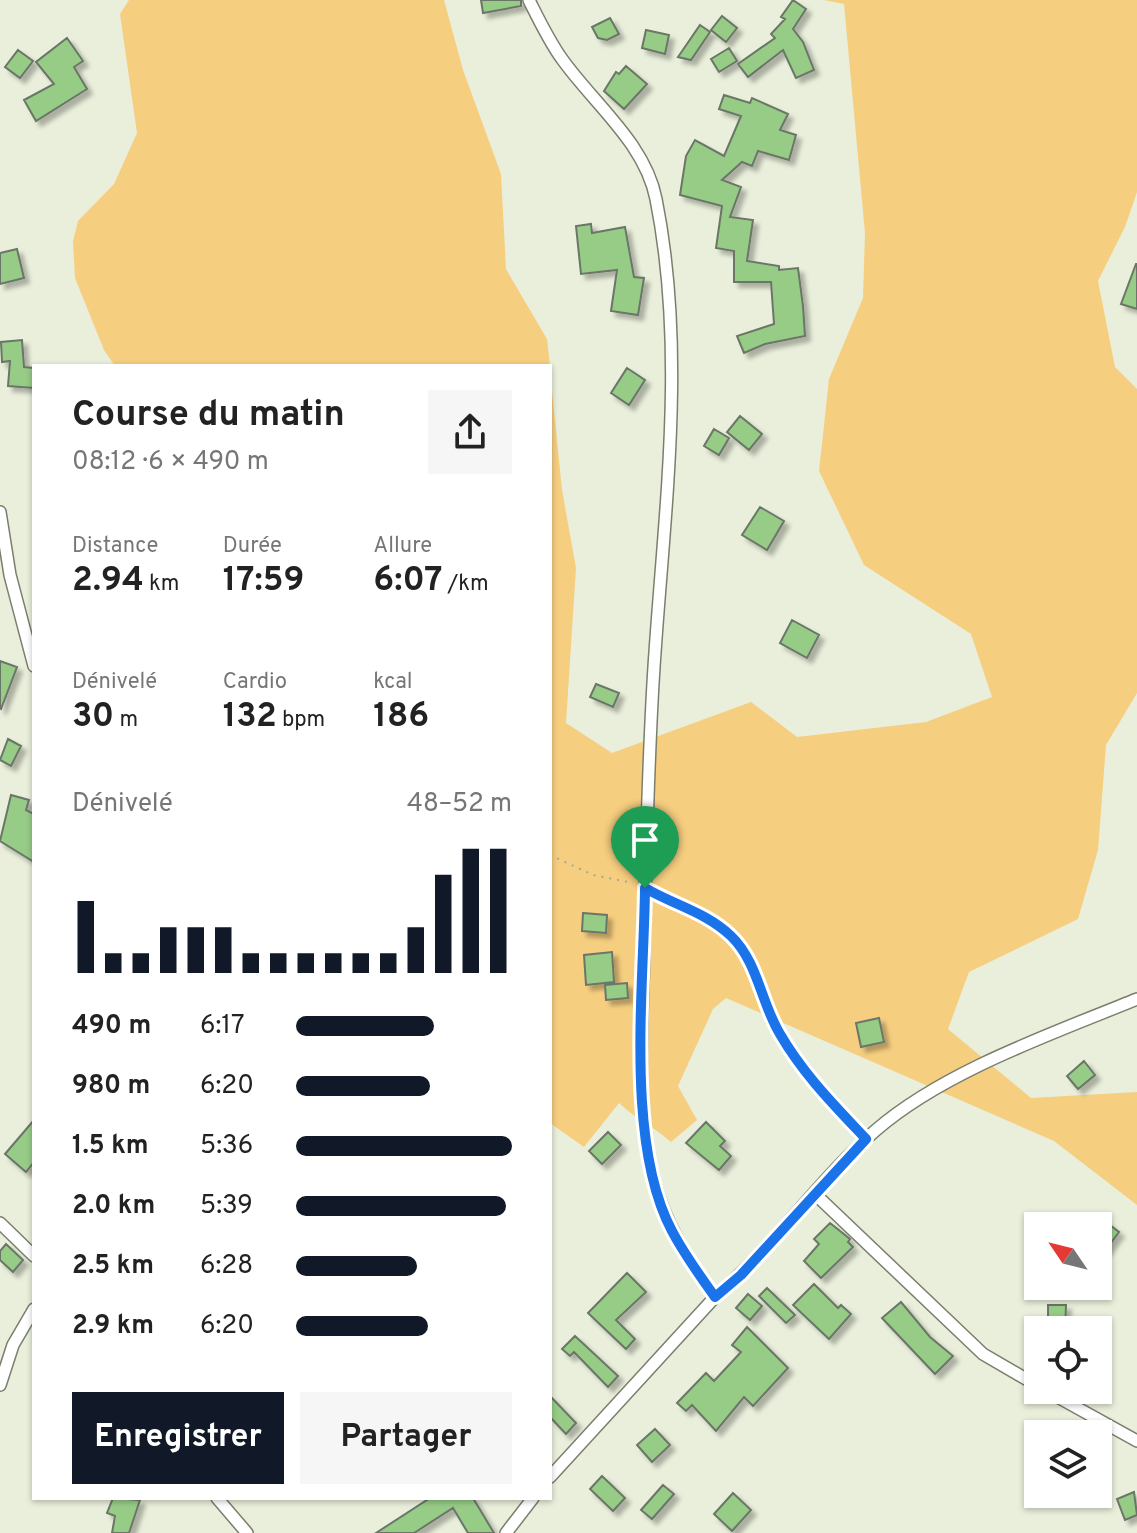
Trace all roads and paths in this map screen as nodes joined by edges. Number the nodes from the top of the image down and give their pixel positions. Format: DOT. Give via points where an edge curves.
graph roads {
  1 [pos="529,0"];
  2 [pos="0,512"];
  3 [pos="32,658"];
  4 [pos="552,856"];
  5 [pos="645,888"];
  6 [pos="1137,999"];
  7 [pos="866,1139"];
  8 [pos="815,1194"];
  9 [pos="0,1223"];
  10 [pos="32,1254"];
  11 [pos="715,1297"];
  12 [pos="32,1312"];
  13 [pos="1024,1378"];
  14 [pos="0,1385"];
  15 [pos="1070,1404"];
  16 [pos="1137,1441"];
  17 [pos="552,1475"];
  18 [pos="219,1500"];
  19 [pos="531,1500"];
  20 [pos="247,1533"];
  21 [pos="506,1533"];
  1 -- 5 [label="street" via="562,59 638,154 650,175 661,229 671,333 670,483 654,667"];
  2 -- 3 [label="street"];
  4 -- 5 [label="path" via="593,875"];
  5 -- 7 [label="street" via="699,912 731,936 749,958 779,1033 822,1093"];
  5 -- 11 [label="street" via="643,1014 652,1176 672,1231"];
  6 -- 7 [label="street" via="1026,1044 920,1098"];
  7 -- 8 [label="street"];
  8 -- 11 [label="street"];
  8 -- 13 [label="street" via="983,1354"];
  9 -- 10 [label="street"];
  11 -- 17 [label="street"];
  12 -- 14 [label="street" via="13,1345"];
  15 -- 16 [label="street"];
  18 -- 20 [label="street"];
  19 -- 21 [label="street"];
}
